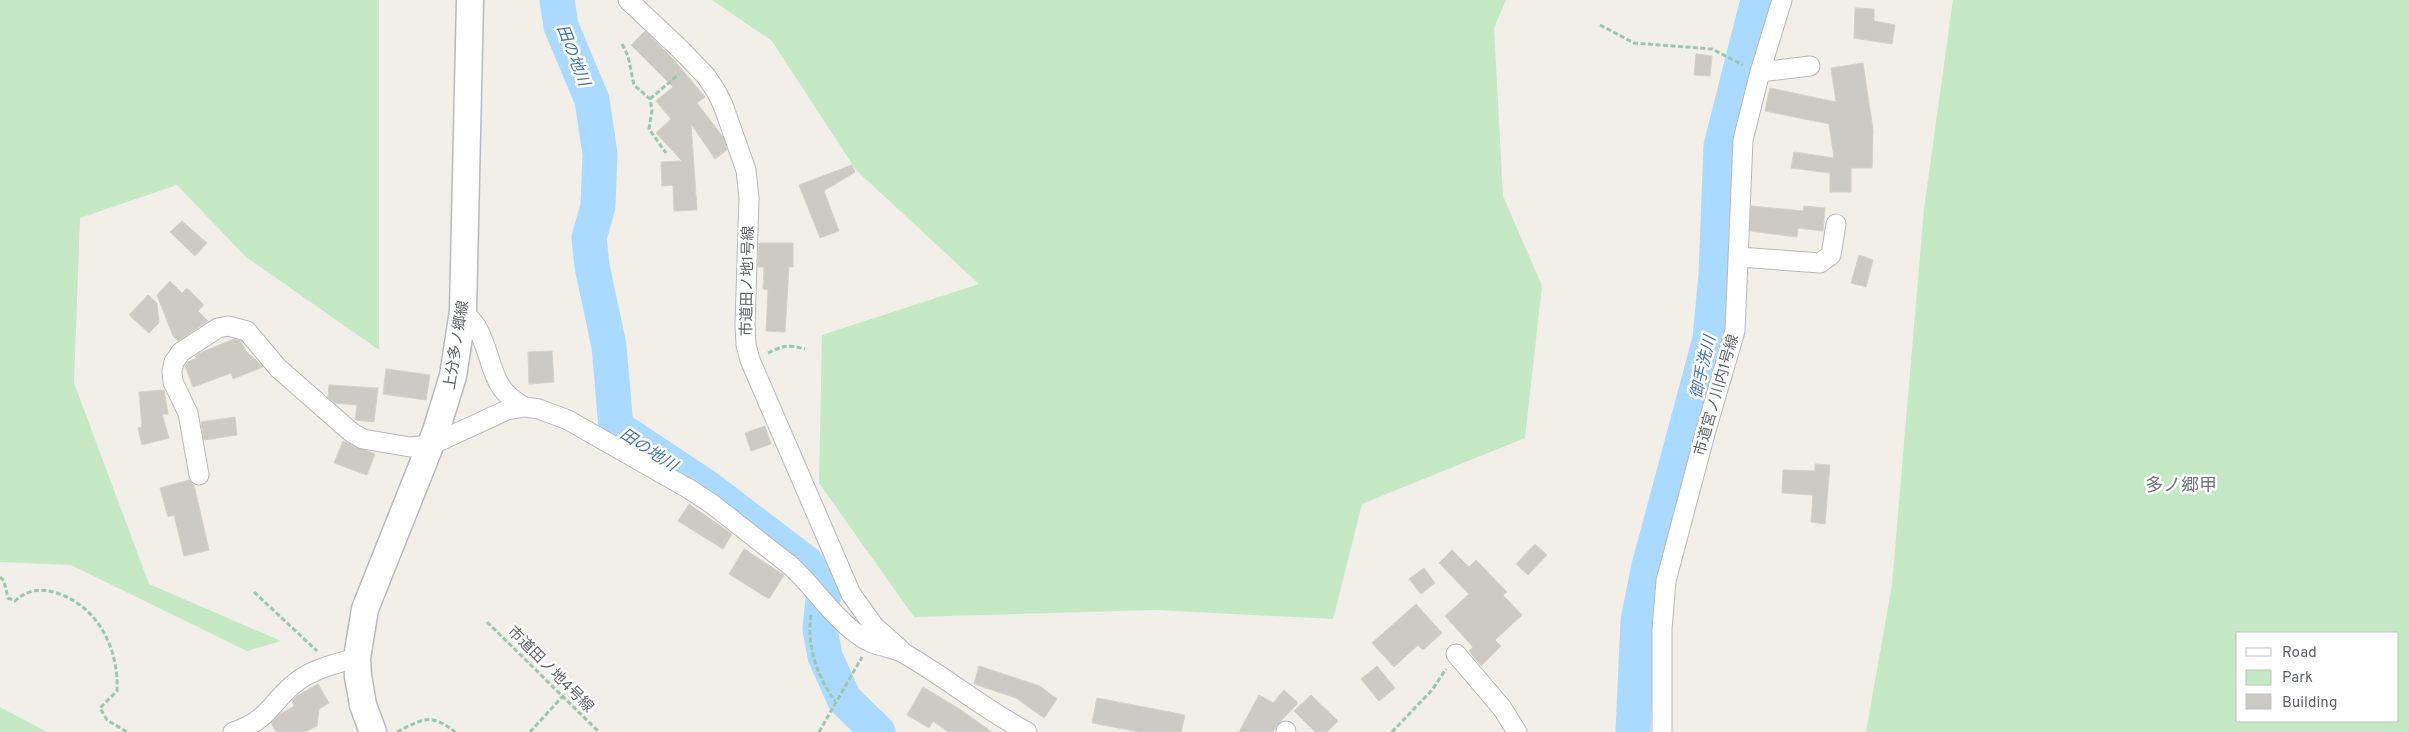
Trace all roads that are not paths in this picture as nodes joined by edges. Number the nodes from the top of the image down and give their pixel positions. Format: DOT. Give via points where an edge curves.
graph roads {
  1 [pos="470,0"];
  2 [pos="628,0"];
  3 [pos="1782,0"];
  4 [pos="1810,66"];
  5 [pos="1755,70"];
  6 [pos="1836,224"];
  7 [pos="1739,257"];
  8 [pos="463,311"];
  9 [pos="525,407"];
  10 [pos="431,444"];
  11 [pos="199,474"];
  12 [pos="903,653"];
  13 [pos="1456,654"];
  14 [pos="345,661"];
  15 [pos="234,732"];
  16 [pos="373,732"];
  17 [pos="1027,732"];
  18 [pos="1517,732"];
  19 [pos="1662,732"];
  1 -- 8 [label="main road, 上分多ノ郷線"];
  2 -- 12 [label="street, 市道田ノ地1号線" via="706,76 723,104 748,180 745,324 750,360 850,594 874,626"];
  3 -- 5 [label="street, 市道宮ノ川内1号線"];
  4 -- 5 [label="street"];
  5 -- 7 [label="street, 市道宮ノ川内1号線" via="1743,140"];
  6 -- 7 [label="street" via="1830,255 1820,263"];
  7 -- 19 [label="street, 市道宮ノ川内1号線" via="1735,331 1666,581 1662,629"];
  8 -- 9 [label="street" via="476,326 496,381 513,401"];
  8 -- 10 [label="main road, 上分多ノ郷線" via="453,376"];
  9 -- 10 [label="street" via="507,410"];
  9 -- 12 [label="street" via="568,420 712,504 790,566 834,614 870,644"];
  10 -- 11 [label="street" via="396,447 362,439 278,368 247,332 228,326 209,333 181,352 172,371 173,382 188,413"];
  10 -- 14 [label="main road, 上分多ノ郷線"];
  12 -- 17 [label="street"];
  13 -- 18 [label="street" via="1502,708"];
  14 -- 15 [label="street" via="301,678 263,718"];
  14 -- 16 [label="main road, 上分多ノ郷線"];
}
